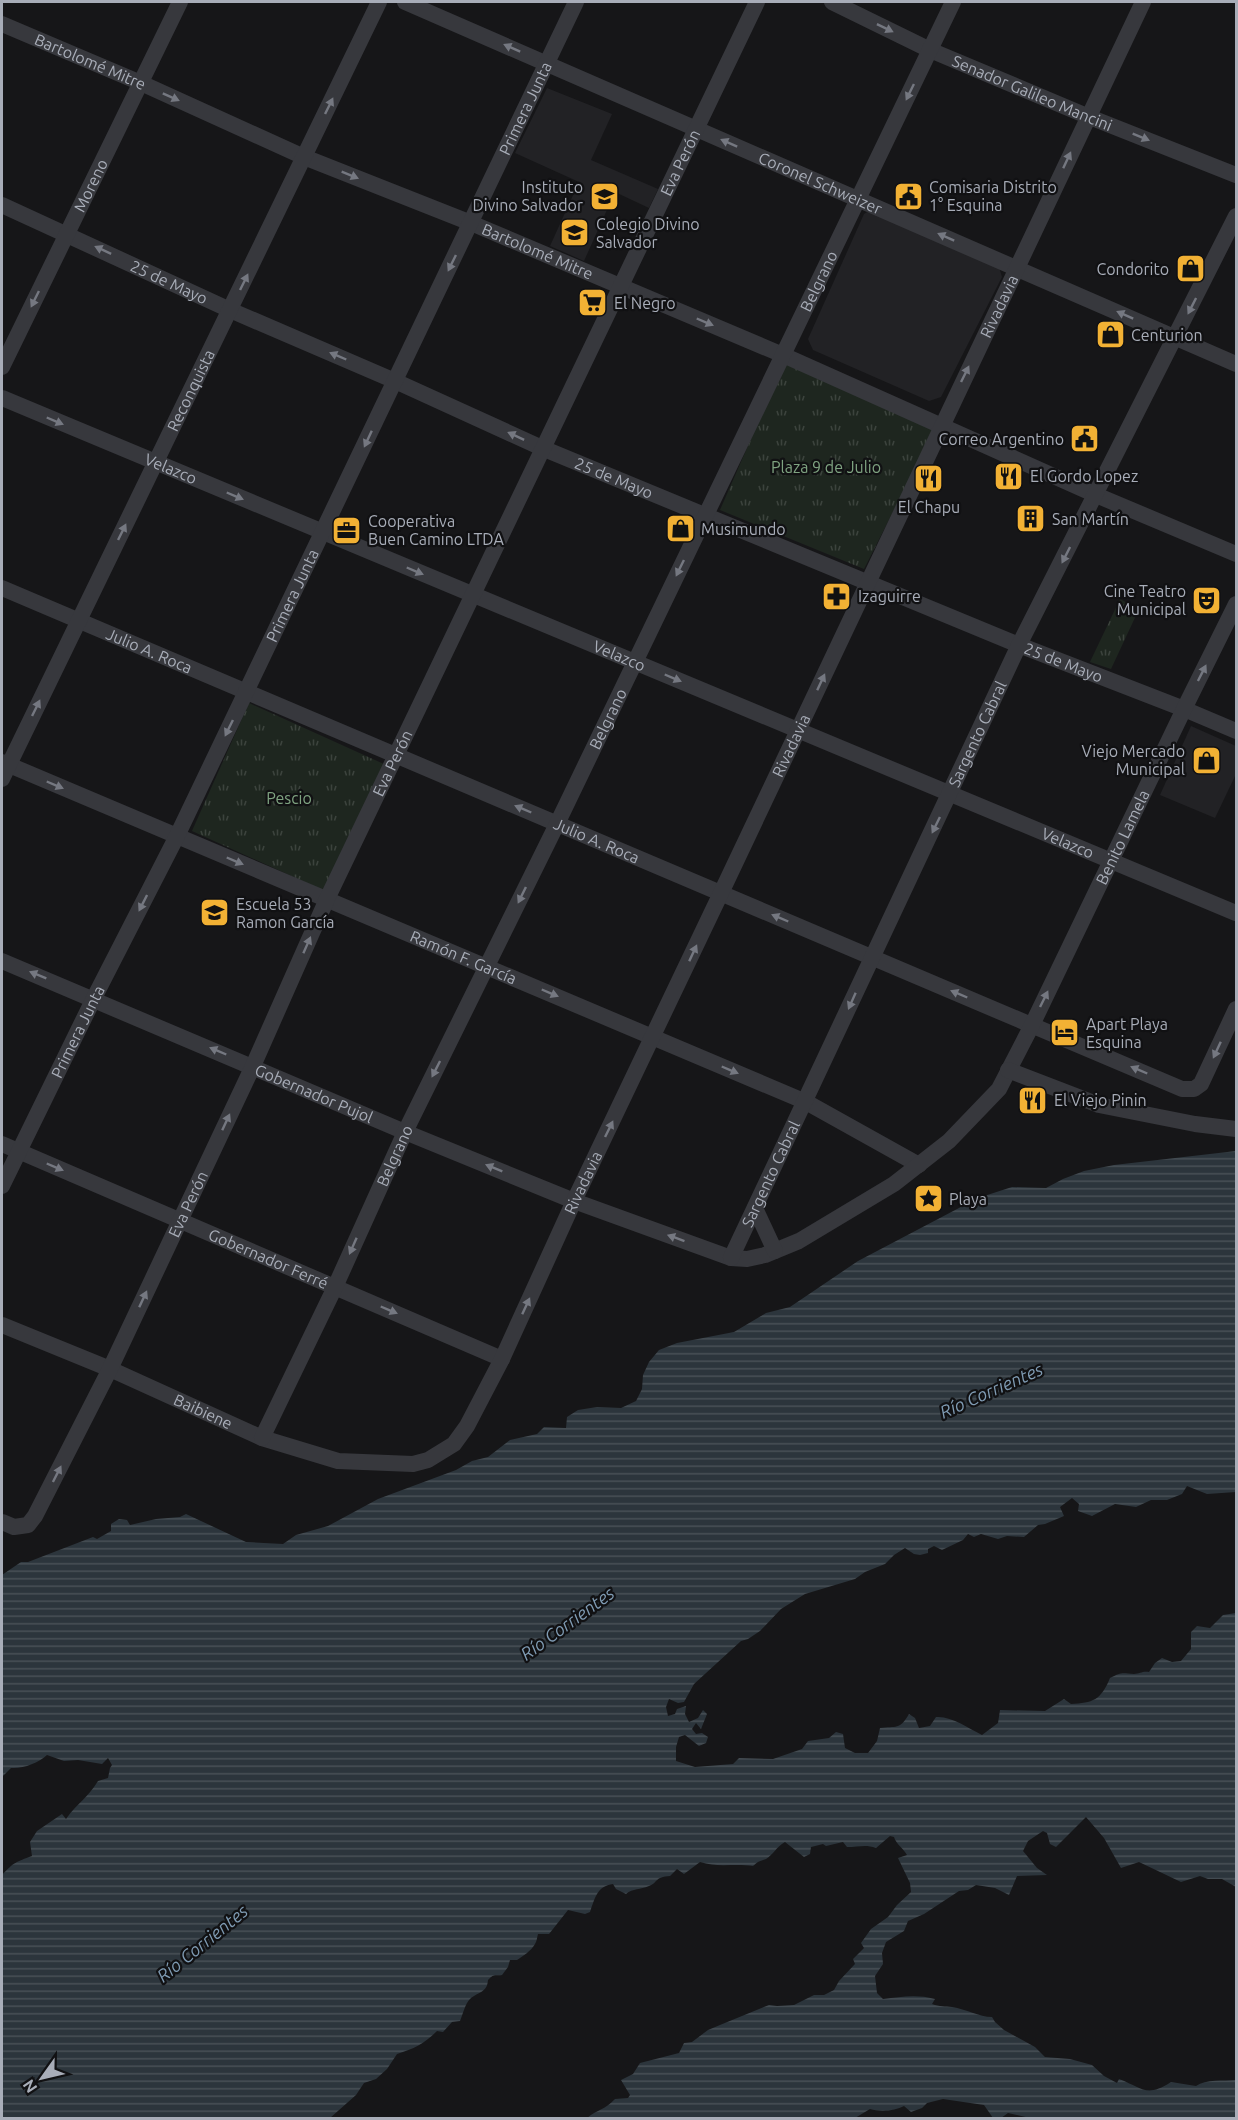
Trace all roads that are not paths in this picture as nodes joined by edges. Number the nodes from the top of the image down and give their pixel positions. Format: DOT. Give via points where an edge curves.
graph roads {
  1 [pos="180,2"];
  2 [pos="379,2"];
  3 [pos="405,2"];
  4 [pos="576,2"];
  5 [pos="757,2"];
  6 [pos="832,2"];
  7 [pos="953,2"];
  8 [pos="1143,2"];
  9 [pos="2,24"];
  10 [pos="930,50"];
  11 [pos="547,63"];
  12 [pos="141,83"];
  13 [pos="1087,116"];
  14 [pos="696,128"];
  15 [pos="304,157"];
  16 [pos="1236,175"];
  17 [pos="858,199"];
  18 [pos="2,205"];
  19 [pos="1236,216"];
  20 [pos="471,223"];
  21 [pos="67,233"];
  22 [pos="1017,268"];
  23 [pos="621,286"];
  24 [pos="230,310"];
  25 [pos="1176,337"];
  26 [pos="783,356"];
  27 [pos="1236,364"];
  28 [pos="2,367"];
  29 [pos="395,381"];
  30 [pos="2,398"];
  31 [pos="940,427"];
  32 [pos="542,448"];
  33 [pos="156,463"];
  34 [pos="1096,495"];
  35 [pos="705,515"];
  36 [pos="323,532"];
  37 [pos="1236,554"];
  38 [pos="867,582"];
  39 [pos="2,588"];
  40 [pos="473,595"];
  41 [pos="1236,604"];
  42 [pos="79,621"];
  43 [pos="1019,645"];
  44 [pos="634,662"];
  45 [pos="247,692"];
  46 [pos="1184,709"];
  47 [pos="798,730"];
  48 [pos="1236,731"];
  49 [pos="396,756"];
  50 [pos="4,769"];
  51 [pos="951,794"];
  52 [pos="557,824"];
  53 [pos="177,836"];
  54 [pos="1110,861"];
  55 [pos="721,893"];
  56 [pos="327,900"];
  57 [pos="1236,914"];
  58 [pos="872,956"];
  59 [pos="2,961"];
  60 [pos="487,967"];
  61 [pos="94,998"];
  62 [pos="1236,1009"];
  63 [pos="1032,1025"];
  64 [pos="653,1037"];
  65 [pos="253,1066"];
  66 [pos="1008,1070"];
  67 [pos="806,1102"];
  68 [pos="1236,1129"];
  69 [pos="405,1132"];
  70 [pos="2,1144"];
  71 [pos="18,1151"];
  72 [pos="919,1165"];
  73 [pos="2,1186"];
  74 [pos="574,1201"];
  75 [pos="755,1208"];
  76 [pos="180,1221"];
  77 [pos="775,1251"];
  78 [pos="731,1258"];
  79 [pos="335,1287"];
  80 [pos="2,1325"];
  81 [pos="502,1359"];
  82 [pos="110,1369"];
  83 [pos="262,1438"];
  84 [pos="413,1464"];
  85 [pos="2,1522"];
  1 -- 12 [label="street, Moreno"];
  15 -- 2 [label="street, Reconquista, one-way"];
  11 -- 3 [label="street, Coronel Schweizer, one-way"];
  4 -- 11 [label="street, Primera Junta"];
  5 -- 14 [label="street, Eva Perón"];
  6 -- 10 [label="street, Senador Galileo Mancini, one-way"];
  7 -- 10 [label="street, Belgrano"];
  8 -- 13 [label="street, Rivadavia"];
  9 -- 12 [label="street, Bartolomé Mitre"];
  10 -- 13 [label="street, Senador Galileo Mancini"];
  10 -- 17 [label="street, Belgrano, one-way"];
  11 -- 14 [label="street, Coronel Schweizer"];
  11 -- 20 [label="street, Primera Junta"];
  12 -- 15 [label="street, Bartolomé Mitre, one-way"];
  12 -- 21 [label="street, Moreno"];
  13 -- 16 [label="street, Senador Galileo Mancini, one-way"];
  22 -- 13 [label="street, Rivadavia, one-way"];
  17 -- 14 [label="street, Coronel Schweizer, one-way"];
  14 -- 23 [label="street, Eva Perón"];
  15 -- 20 [label="street, Bartolomé Mitre, one-way"];
  24 -- 15 [label="street, Reconquista, one-way"];
  22 -- 17 [label="street, Coronel Schweizer, one-way"];
  17 -- 26 [label="street, Belgrano"];
  18 -- 21 [label="street, 25 de Mayo"];
  19 -- 25 [label="street, Sargento Cabral, one-way"];
  20 -- 23 [label="street, Bartolomé Mitre"];
  20 -- 29 [label="street, Primera Junta, one-way"];
  24 -- 21 [label="street, 25 de Mayo, one-way"];
  21 -- 28 [label="street, Moreno, one-way"];
  25 -- 22 [label="street, Coronel Schweizer, one-way"];
  31 -- 22 [label="street, Rivadavia, one-way"];
  23 -- 26 [label="street, Bartolomé Mitre, one-way"];
  23 -- 32 [label="street, Eva Perón"];
  29 -- 24 [label="street, 25 de Mayo, one-way"];
  24 -- 33 [label="street, Reconquista"];
  25 -- 27 [label="street, Coronel Schweizer"];
  25 -- 34 [label="street, Sargento Cabral"];
  26 -- 31 [label="street, Bartolomé Mitre"];
  26 -- 35 [label="street, Belgrano"];
  32 -- 29 [label="street, 25 de Mayo, one-way"];
  29 -- 36 [label="street, Primera Junta, one-way"];
  30 -- 33 [label="street, Velazco, one-way"];
  31 -- 34 [label="street, Bartolomé Mitre"];
  31 -- 38 [label="street, Rivadavia"];
  32 -- 35 [label="street, 25 de Mayo"];
  32 -- 40 [label="street, Eva Perón"];
  33 -- 36 [label="street, Velazco, one-way"];
  42 -- 33 [label="street, Reconquista, one-way"];
  34 -- 37 [label="street, Bartolomé Mitre"];
  34 -- 43 [label="street, Sargento Cabral, one-way"];
  35 -- 38 [label="street, 25 de Mayo"];
  35 -- 44 [label="street, Belgrano, one-way"];
  36 -- 40 [label="street, Velazco, one-way"];
  36 -- 45 [label="street, Primera Junta"];
  38 -- 43 [label="street, 25 de Mayo"];
  47 -- 38 [label="street, Rivadavia, one-way"];
  39 -- 42 [label="street, Julio A. Roca"];
  40 -- 44 [label="street, Velazco"];
  40 -- 49 [label="street, Eva Perón"];
  46 -- 41 [label="street, Benito Lamela, one-way"];
  42 -- 45 [label="street, Julio A. Roca"];
  50 -- 42 [label="street, Reconquista, one-way"];
  43 -- 46 [label="street, 25 de Mayo"];
  43 -- 51 [label="street, Sargento Cabral"];
  44 -- 47 [label="street, Velazco, one-way"];
  44 -- 52 [label="street, Belgrano"];
  45 -- 49 [label="street, Julio A. Roca"];
  45 -- 53 [label="street, Primera Junta, one-way"];
  46 -- 48 [label="street, 25 de Mayo"];
  46 -- 54 [label="street, Benito Lamela"];
  47 -- 51 [label="street, Velazco"];
  47 -- 55 [label="street, Rivadavia"];
  52 -- 49 [label="street, Julio A. Roca, one-way"];
  49 -- 56 [label="street, Eva Perón"];
  50 -- 53 [label="street, Ramón F. García, one-way"];
  51 -- 54 [label="street, Velazco"];
  51 -- 58 [label="street, Sargento Cabral, one-way"];
  52 -- 55 [label="street, Julio A. Roca"];
  52 -- 60 [label="street, Belgrano, one-way"];
  53 -- 56 [label="street, Ramón F. García, one-way"];
  53 -- 61 [label="street, Primera Junta, one-way"];
  54 -- 57 [label="street, Velazco"];
  63 -- 54 [label="street, Benito Lamela, one-way"];
  58 -- 55 [label="street, Julio A. Roca, one-way"];
  64 -- 55 [label="street, Rivadavia, one-way"];
  56 -- 60 [label="street, Ramón F. García"];
  65 -- 56 [label="street, Eva Perón, one-way"];
  63 -- 58 [label="street, Julio A. Roca, one-way"];
  58 -- 67 [label="street, Sargento Cabral, one-way"];
  61 -- 59 [label="street, Gobernador Pujol, one-way"];
  60 -- 64 [label="street, Ramón F. García, one-way"];
  60 -- 69 [label="street, Belgrano, one-way"];
  65 -- 61 [label="street, Gobernador Pujol, one-way"];
  61 -- 71 [label="street, Primera Junta"];
  62 -- 63 [label="street, Julio A. Roca, one-way" via="1201,1084 1194,1089 1182,1089"];
  63 -- 66 [label="street, Benito Lamela"];
  64 -- 67 [label="street, Ramón F. García, one-way"];
  74 -- 64 [label="street, Rivadavia, one-way"];
  65 -- 69 [label="street, Gobernador Pujol"];
  76 -- 65 [label="street, Eva Perón, one-way"];
  66 -- 68 [label="street" via="1099,1105"];
  66 -- 72 [label="street, Benito Lamela" via="999,1089 976,1114"];
  67 -- 72 [label="street, Ramón F. García"];
  67 -- 75 [label="street, Sargento Cabral"];
  74 -- 69 [label="street, Gobernador Pujol, one-way"];
  69 -- 79 [label="street, Belgrano, one-way"];
  70 -- 71 [label="street, Gobernador Ferré"];
  71 -- 73 [label="street, Primera Junta"];
  71 -- 76 [label="street, Gobernador Ferré, one-way"];
  72 -- 77 [label="street, Benito Lamela" via="799,1241"];
  78 -- 74 [label="street, Gobernador Pujol, one-way"];
  81 -- 74 [label="street, Rivadavia, one-way"];
  75 -- 77 [label="street"];
  75 -- 78 [label="street, Sargento Cabral"];
  76 -- 79 [label="street, Gobernador Ferré"];
  82 -- 76 [label="street, Eva Perón, one-way"];
  77 -- 78 [label="street, Benito Lamela" via="747,1259"];
  79 -- 81 [label="street, Gobernador Ferré, one-way"];
  79 -- 83 [label="street, Belgrano"];
  80 -- 82 [label="street, Baibiene"];
  81 -- 84 [label="street, Rivadavia" via="454,1444"];
  82 -- 83 [label="street, Baibiene"];
  85 -- 82 [label="street, Eva Perón, one-way" via="14,1527 28,1525 35,1516"];
  83 -- 84 [label="street, Baibiene" via="338,1461"];
}
